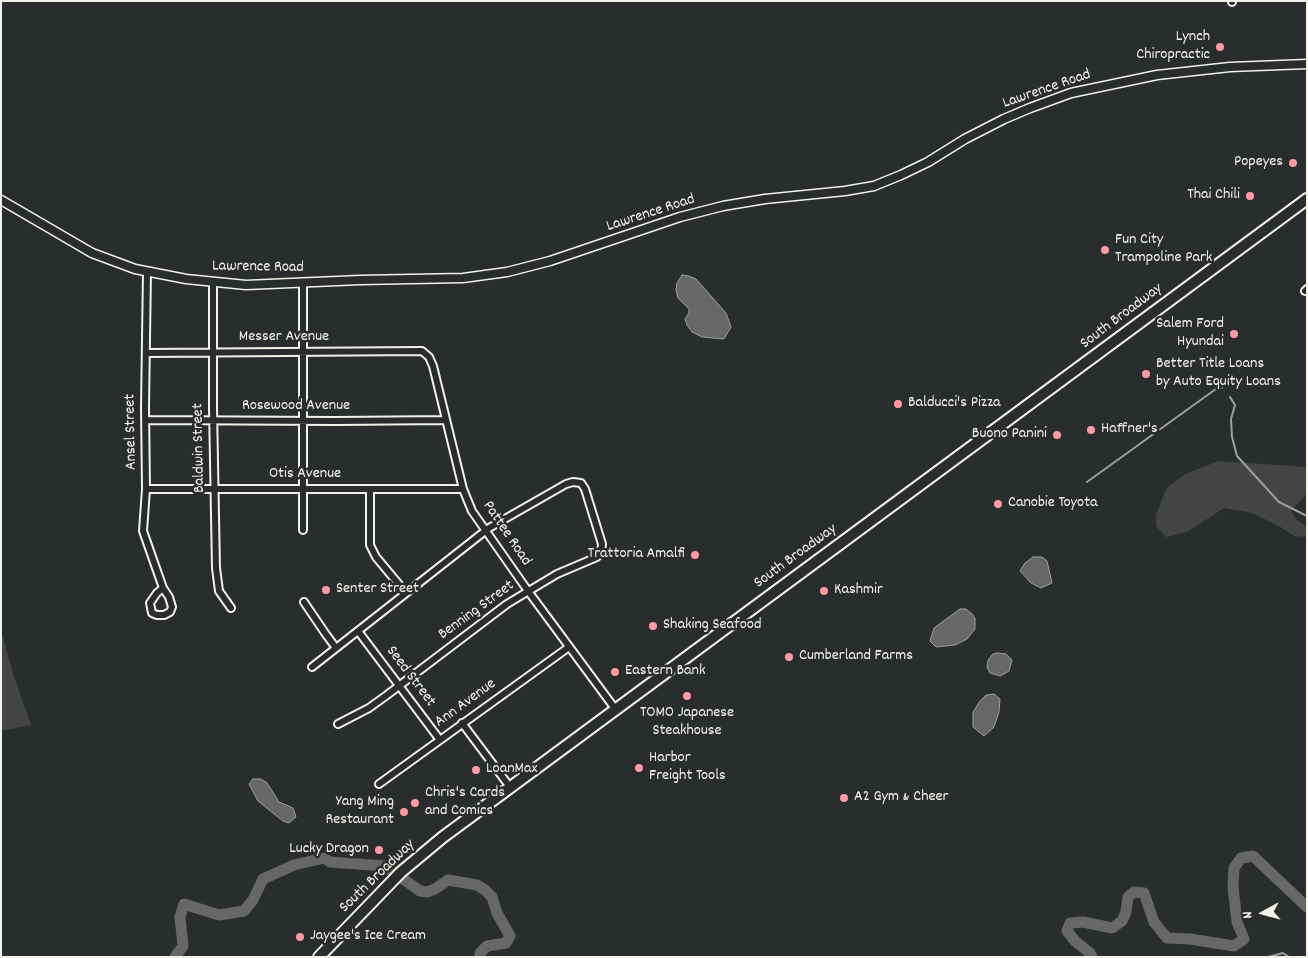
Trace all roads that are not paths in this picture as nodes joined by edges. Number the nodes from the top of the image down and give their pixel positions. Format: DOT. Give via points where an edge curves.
graph roads {
  1 [pos="1307,64"];
  2 [pos="1307,199"];
  3 [pos="1,200"];
  4 [pos="148,271"];
  5 [pos="213,283"];
  6 [pos="303,283"];
  7 [pos="422,351"];
  8 [pos="214,352"];
  9 [pos="303,352"];
  10 [pos="146,353"];
  11 [pos="145,420"];
  12 [pos="303,420"];
  13 [pos="446,420"];
  14 [pos="214,421"];
  15 [pos="214,488"];
  16 [pos="303,488"];
  17 [pos="146,489"];
  18 [pos="370,489"];
  19 [pos="463,489"];
  20 [pos="303,530"];
  21 [pos="485,531"];
  22 [pos="163,588"];
  23 [pos="528,591"];
  24 [pos="406,593"];
  25 [pos="304,602"];
  26 [pos="231,608"];
  27 [pos="358,631"];
  28 [pos="569,646"];
  29 [pos="336,648"];
  30 [pos="312,667"];
  31 [pos="399,685"];
  32 [pos="616,710"];
  33 [pos="462,723"];
  34 [pos="338,724"];
  35 [pos="440,740"];
  36 [pos="379,784"];
  37 [pos="510,787"];
  38 [pos="319,957"];
  1 -- 6 [label="street, Lawrence Road" via="1230,67 1157,75 1071,93 1004,119 928,162 874,186 723,206 507,272 463,278"];
  2 -- 32 [label="main road, South Broadway"];
  3 -- 4 [label="street, Lawrence Road" via="92,254"];
  4 -- 5 [label="street, Lawrence Road"];
  4 -- 10 [label="street, Ansel Street"];
  5 -- 6 [label="street, Lawrence Road"];
  5 -- 8 [label="street, Baldwin Street"];
  6 -- 9 [label="street"];
  7 -- 9 [label="street, Messer Avenue"];
  7 -- 13 [label="street, Pattee Road" via="433,366"];
  8 -- 9 [label="street, Messer Avenue"];
  8 -- 10 [label="street, Messer Avenue"];
  8 -- 14 [label="street, Baldwin Street"];
  9 -- 12 [label="street"];
  10 -- 11 [label="street, Ansel Street"];
  11 -- 14 [label="street, Rosewood Avenue"];
  11 -- 17 [label="street, Ansel Street"];
  12 -- 13 [label="street, Rosewood Avenue"];
  12 -- 14 [label="street, Rosewood Avenue"];
  12 -- 16 [label="street"];
  13 -- 19 [label="street, Pattee Road"];
  14 -- 15 [label="street, Baldwin Street"];
  15 -- 16 [label="street, Otis Avenue"];
  15 -- 17 [label="street, Otis Avenue"];
  15 -- 26 [label="street, Baldwin Street" via="216,580 219,591"];
  16 -- 18 [label="street, Otis Avenue"];
  16 -- 20 [label="street"];
  17 -- 22 [label="street, Ansel Street" via="143,534"];
  18 -- 19 [label="street, Otis Avenue"];
  18 -- 24 [label="street" via="370,545 376,558"];
  19 -- 21 [label="street, Pattee Road"];
  21 -- 23 [label="street, Pattee Road"];
  21 -- 23 [label="street, Benning Street" via="566,484 581,483 588,495 601,552 597,557"];
  21 -- 24 [label="street"];
  23 -- 28 [label="street, Pattee Road"];
  23 -- 31 [label="street, Benning Street"];
  24 -- 27 [label="street"];
  25 -- 29 [label="street"];
  27 -- 29 [label="street"];
  27 -- 31 [label="street, Seed Street"];
  28 -- 32 [label="street, Pattee Road"];
  28 -- 33 [label="street, Ann Avenue"];
  29 -- 30 [label="street"];
  31 -- 34 [label="street, Benning Street" via="369,708"];
  31 -- 35 [label="street, Seed Street"];
  32 -- 37 [label="main road, South Broadway"];
  33 -- 35 [label="street, Ann Avenue"];
  33 -- 37 [label="street"];
  35 -- 36 [label="street, Ann Avenue"];
  37 -- 38 [label="main road, South Broadway" via="401,872"];
}
